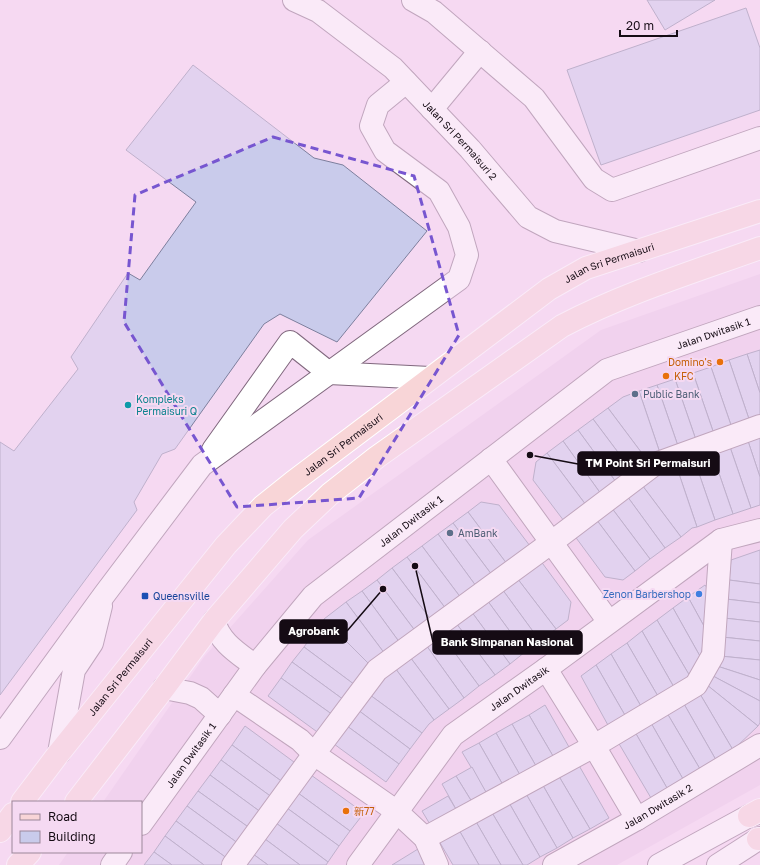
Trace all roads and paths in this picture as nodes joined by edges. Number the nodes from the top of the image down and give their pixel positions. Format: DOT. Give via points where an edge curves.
graph roads {
  1 [pos="294,0"];
  2 [pos="413,0"];
  3 [pos="480,51"];
  4 [pos="406,82"];
  5 [pos="432,109"];
  6 [pos="760,138"];
  7 [pos="760,211"];
  8 [pos="760,248"];
  9 [pos="639,251"];
  10 [pos="760,317"];
  11 [pos="329,373"];
  12 [pos="430,378"];
  13 [pos="760,426"];
  14 [pos="491,459"];
  15 [pos="202,466"];
  16 [pos="760,530"];
  17 [pos="721,540"];
  18 [pos="552,542"];
  19 [pos="104,595"];
  20 [pos="214,621"];
  21 [pos="609,622"];
  22 [pos="255,666"];
  23 [pos="546,669"];
  24 [pos="164,688"];
  25 [pos="234,695"];
  26 [pos="220,714"];
  27 [pos="0,738"];
  28 [pos="760,745"];
  29 [pos="594,746"];
  30 [pos="59,753"];
  31 [pos="314,754"];
  32 [pos="23,801"];
  33 [pos="77,801"];
  34 [pos="396,811"];
  35 [pos="756,812"];
  36 [pos="12,815"];
  37 [pos="637,819"];
  38 [pos="142,823"];
  39 [pos="0,831"];
  40 [pos="424,838"];
  41 [pos="759,839"];
  42 [pos="29,853"];
  43 [pos="37,853"];
  44 [pos="120,853"];
  45 [pos="18,865"];
  46 [pos="28,865"];
  47 [pos="112,865"];
  48 [pos="233,865"];
  49 [pos="358,865"];
  50 [pos="437,865"];
  51 [pos="554,865"];
  52 [pos="659,865"];
  53 [pos="718,865"];
  1 -- 4 [label="street, Jalan Sri Permaisuri 2" via="318,11 393,68"];
  2 -- 3 [label="street" via="434,12"];
  3 -- 5 [label="street"];
  3 -- 6 [label="street" via="534,98 594,179 612,190"];
  4 -- 5 [label="street, Jalan Sri Permaisuri 2"];
  4 -- 11 [label="street" via="378,105 371,126 385,151 439,191 459,227 467,255 459,278"];
  5 -- 9 [label="street, Jalan Sri Permaisuri 2" via="528,217 555,231"];
  7 -- 9 [label="main road, Jalan Sri Permaisuri"];
  8 -- 20 [label="main road" via="624,297 562,326 377,457 330,494 293,529"];
  9 -- 12 [label="main road, Jalan Sri Permaisuri" via="586,268 549,288"];
  10 -- 14 [label="street, Jalan Dwitasik 1" via="607,370"];
  11 -- 12 [label="street"];
  11 -- 15 [label="street"];
  11 -- 15 [label="street" via="290,342"];
  12 -- 30 [label="main road, Jalan Sri Permaisuri" via="263,506 226,545"];
  13 -- 18 [label="street" via="655,464"];
  14 -- 18 [label="street"];
  14 -- 22 [label="street, Jalan Dwitasik 1" via="313,596"];
  15 -- 19 [label="street"];
  16 -- 17 [label="street, Jalan Dwitasik"];
  17 -- 21 [label="street, Jalan Dwitasik"];
  17 -- 29 [label="street" via="713,655 696,685"];
  18 -- 21 [label="street"];
  18 -- 31 [label="street" via="377,670"];
  19 -- 27 [label="street"];
  19 -- 30 [label="street" via="92,643 74,670"];
  20 -- 22 [label="street" via="221,637"];
  20 -- 24 [label="main road"];
  21 -- 23 [label="street, Jalan Dwitasik"];
  22 -- 25 [label="street, Jalan Dwitasik 1"];
  23 -- 29 [label="street"];
  23 -- 34 [label="street, Jalan Dwitasik" via="453,735"];
  24 -- 26 [label="street" via="201,698"];
  24 -- 33 [label="main road"];
  25 -- 26 [label="street, Jalan Dwitasik 1"];
  25 -- 31 [label="street" via="300,740"];
  26 -- 38 [label="street, Jalan Dwitasik 1"];
  28 -- 37 [label="street, Jalan Dwitasik 2"];
  29 -- 37 [label="street"];
  29 -- 40 [label="street"];
  30 -- 32 [label="main road, Jalan Sri Permaisuri"];
  31 -- 34 [label="street"];
  31 -- 48 [label="street"];
  34 -- 40 [label="street"];
  34 -- 49 [label="street, Jalan Dwitasik"];
  35 -- 52 [label="street"];
  36 -- 39 [label="main road"];
  37 -- 51 [label="street, Jalan Dwitasik 2"];
  40 -- 50 [label="street"];
  41 -- 53 [label="street"];
  42 -- 45 [label="main road"];
  43 -- 46 [label="main road"];
  44 -- 47 [label="street"];
}
